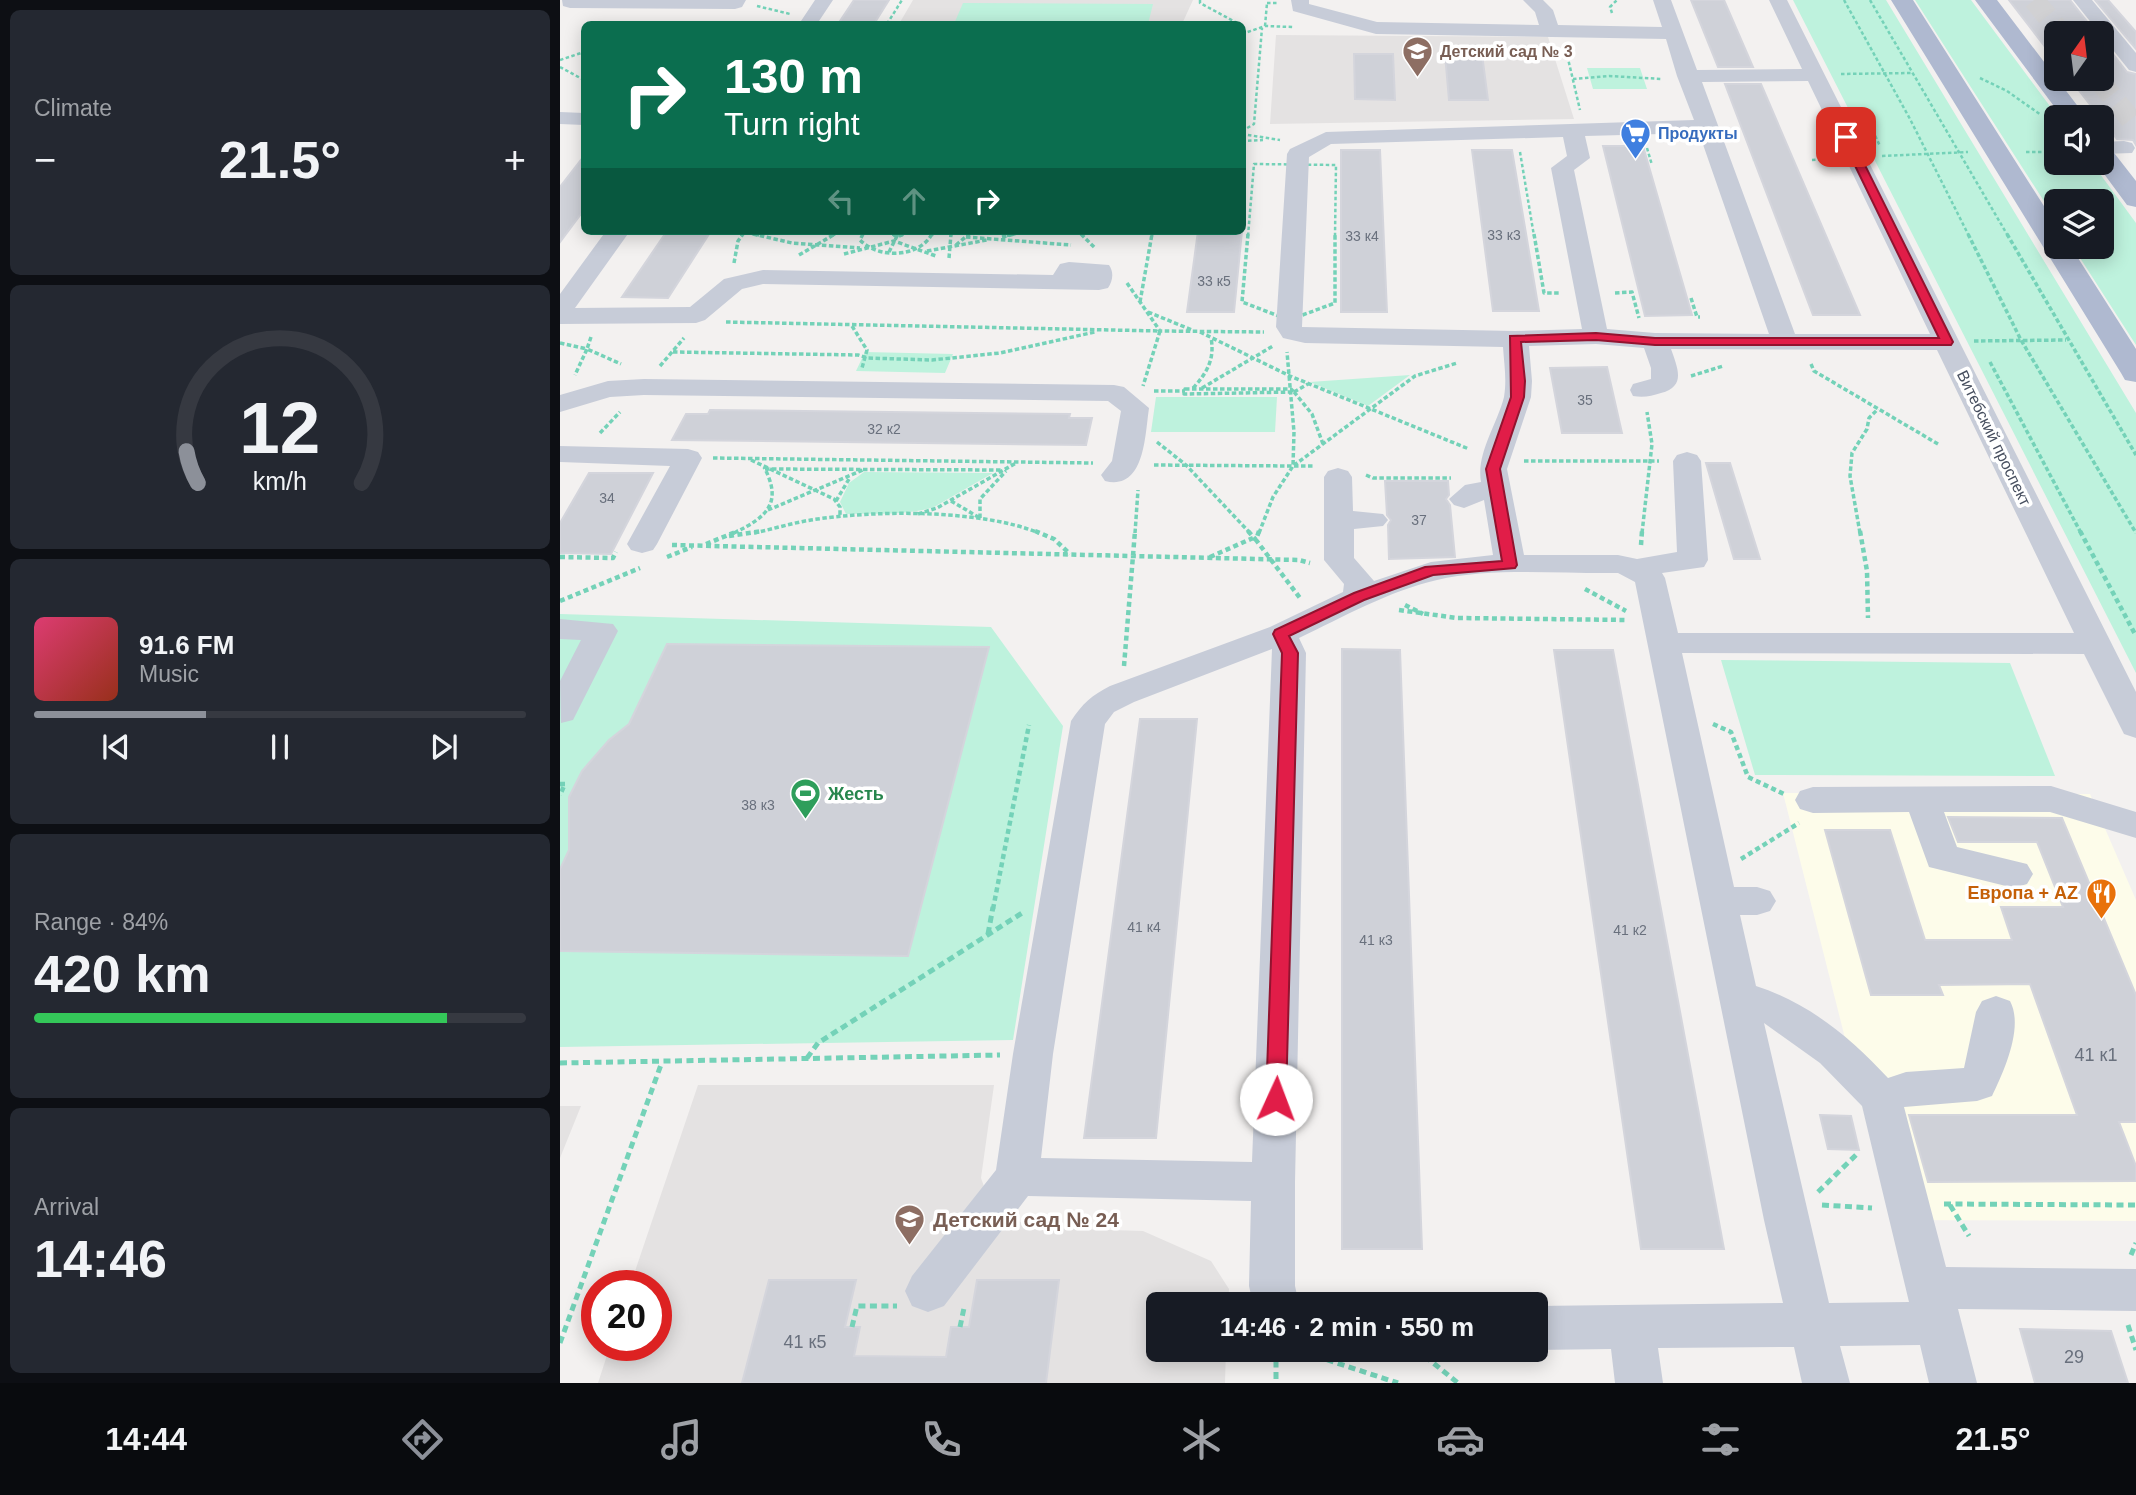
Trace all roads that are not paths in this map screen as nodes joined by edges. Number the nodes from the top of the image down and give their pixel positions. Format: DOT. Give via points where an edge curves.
graph roads {
  1 [pos="824,0"];
  2 [pos="1300,0"];
  3 [pos="1532,0"];
  4 [pos="1662,0"];
  5 [pos="1778,0"];
  6 [pos="1902,0"];
  7 [pos="1986,0"];
  8 [pos="2082,0"];
  9 [pos="679,1"];
  10 [pos="736,1"];
  11 [pos="567,5"];
  12 [pos="811,21"];
  13 [pos="1556,30"];
  14 [pos="1673,33"];
  15 [pos="2136,66"];
  16 [pos="1828,74"];
  17 [pos="1687,76"];
  18 [pos="2065,105"];
  19 [pos="560,118"];
  20 [pos="581,119"];
  21 [pos="1705,126"];
  22 [pos="1578,128"];
  23 [pos="2114,159"];
  24 [pos="2136,199"];
  25 [pos="2044,227"];
  26 [pos="615,235"];
  27 [pos="2064,259"];
  28 [pos="1061,282"];
  29 [pos="560,314"];
  30 [pos="1596,336"];
  31 [pos="1793,340"];
  32 [pos="1655,341"];
  33 [pos="1947,342"];
  34 [pos="1515,344"];
  35 [pos="2136,373"];
  36 [pos="1643,390"];
  37 [pos="560,404"];
  38 [pos="567,459"];
  39 [pos="1687,461"];
  40 [pos="1127,468"];
  41 [pos="1340,472"];
  42 [pos="1495,476"];
  43 [pos="1464,499"];
  44 [pos="1339,520"];
  45 [pos="1373,520"];
  46 [pos="649,557"];
  47 [pos="1523,564"];
  48 [pos="1638,569"];
  49 [pos="1356,594"];
  50 [pos="1657,628"];
  51 [pos="560,629"];
  52 [pos="1280,634"];
  53 [pos="2096,644"];
  54 [pos="561,712"];
  55 [pos="2136,726"];
  56 [pos="1922,799"];
  57 [pos="1806,805"];
  58 [pos="2136,825"];
  59 [pos="2014,874"];
  60 [pos="1716,888"];
  61 [pos="1757,901"];
  62 [pos="1738,996"];
  63 [pos="1996,1012"];
  64 [pos="1884,1111"];
  65 [pos="1017,1177"];
  66 [pos="1273,1182"];
  67 [pos="2136,1290"];
  68 [pos="928,1291"];
  69 [pos="1273,1292"];
  70 [pos="1934,1305"];
  71 [pos="1813,1325"];
  72 [pos="1631,1326"];
  73 [pos="1548,1328"];
  74 [pos="1639,1383"];
  75 [pos="1826,1383"];
  76 [pos="1953,1383"];
  1 -- 12 [label="street"];
  2 -- 13 [label="street" via="1300,7 1419,38"];
  3 -- 13 [label="street"];
  4 -- 14 [label="street"];
  5 -- 16 [label="street, Витебский проспект"];
  6 -- 25 [label="main road"];
  7 -- 18 [label="main road"];
  8 -- 15 [label="street"];
  9 -- 10 [label="street"];
  9 -- 11 [label="street"];
  13 -- 14 [label="street"];
  14 -- 17 [label="street"];
  16 -- 17 [label="street"];
  16 -- 33 [label="street, Витебский проспект" via="1856,158"];
  17 -- 21 [label="street"];
  19 -- 20 [label="street"];
  21 -- 22 [label="street"];
  21 -- 31 [label="street"];
  22 -- 30 [label="street" via="1578,158 1562,168"];
  22 -- 34 [label="street" via="1325,138 1298,154 1289,336 1441,327"];
  23 -- 24 [label="main road"];
  26 -- 29 [label="street"];
  27 -- 35 [label="main road"];
  28 -- 29 [label="street" via="763,277 733,284 696,315"];
  30 -- 32 [label="street"];
  30 -- 34 [label="street"];
  31 -- 32 [label="street"];
  31 -- 33 [label="street"];
  32 -- 36 [label="street" via="1664,384"];
  33 -- 53 [label="street, Витебский проспект"];
  34 -- 42 [label="street" via="1517,397"];
  37 -- 40 [label="street" via="648,382 1114,393 1135,408"];
  38 -- 46 [label="street" via="688,458"];
  39 -- 48 [label="street" via="1693,560"];
  41 -- 44 [label="street"];
  42 -- 43 [label="street"];
  42 -- 47 [label="street"];
  44 -- 45 [label="street"];
  44 -- 49 [label="street" via="1339,560"];
  47 -- 48 [label="street" via="1618,564"];
  47 -- 49 [label="street" via="1431,570"];
  48 -- 50 [label="street" via="1650,578"];
  49 -- 52 [label="street"];
  50 -- 53 [label="street" via="1870,644"];
  50 -- 60 [label="street"];
  51 -- 54 [label="street" via="602,631"];
  52 -- 65 [label="street" via="1220,642 1102,704 1087,721 1032,1054"];
  52 -- 66 [label="street" via="1290,653"];
  53 -- 55 [label="street, Витебский проспект"];
  56 -- 57 [label="street"];
  56 -- 58 [label="street" via="2051,799"];
  56 -- 59 [label="street" via="1942,858"];
  60 -- 61 [label="street"];
  60 -- 62 [label="street"];
  62 -- 64 [label="street" via="1763,1002 1841,1055"];
  62 -- 71 [label="street" via="1794,1206"];
  63 -- 64 [label="street" via="1987,1064 1977,1084 1906,1089"];
  64 -- 70 [label="street" via="1929,1207"];
  65 -- 66 [label="street"];
  65 -- 68 [label="street"];
  66 -- 69 [label="street"];
  67 -- 70 [label="street"];
  70 -- 71 [label="street"];
  70 -- 76 [label="street"];
  71 -- 72 [label="street"];
  71 -- 75 [label="street"];
  72 -- 73 [label="street"];
  72 -- 74 [label="street"];
}
